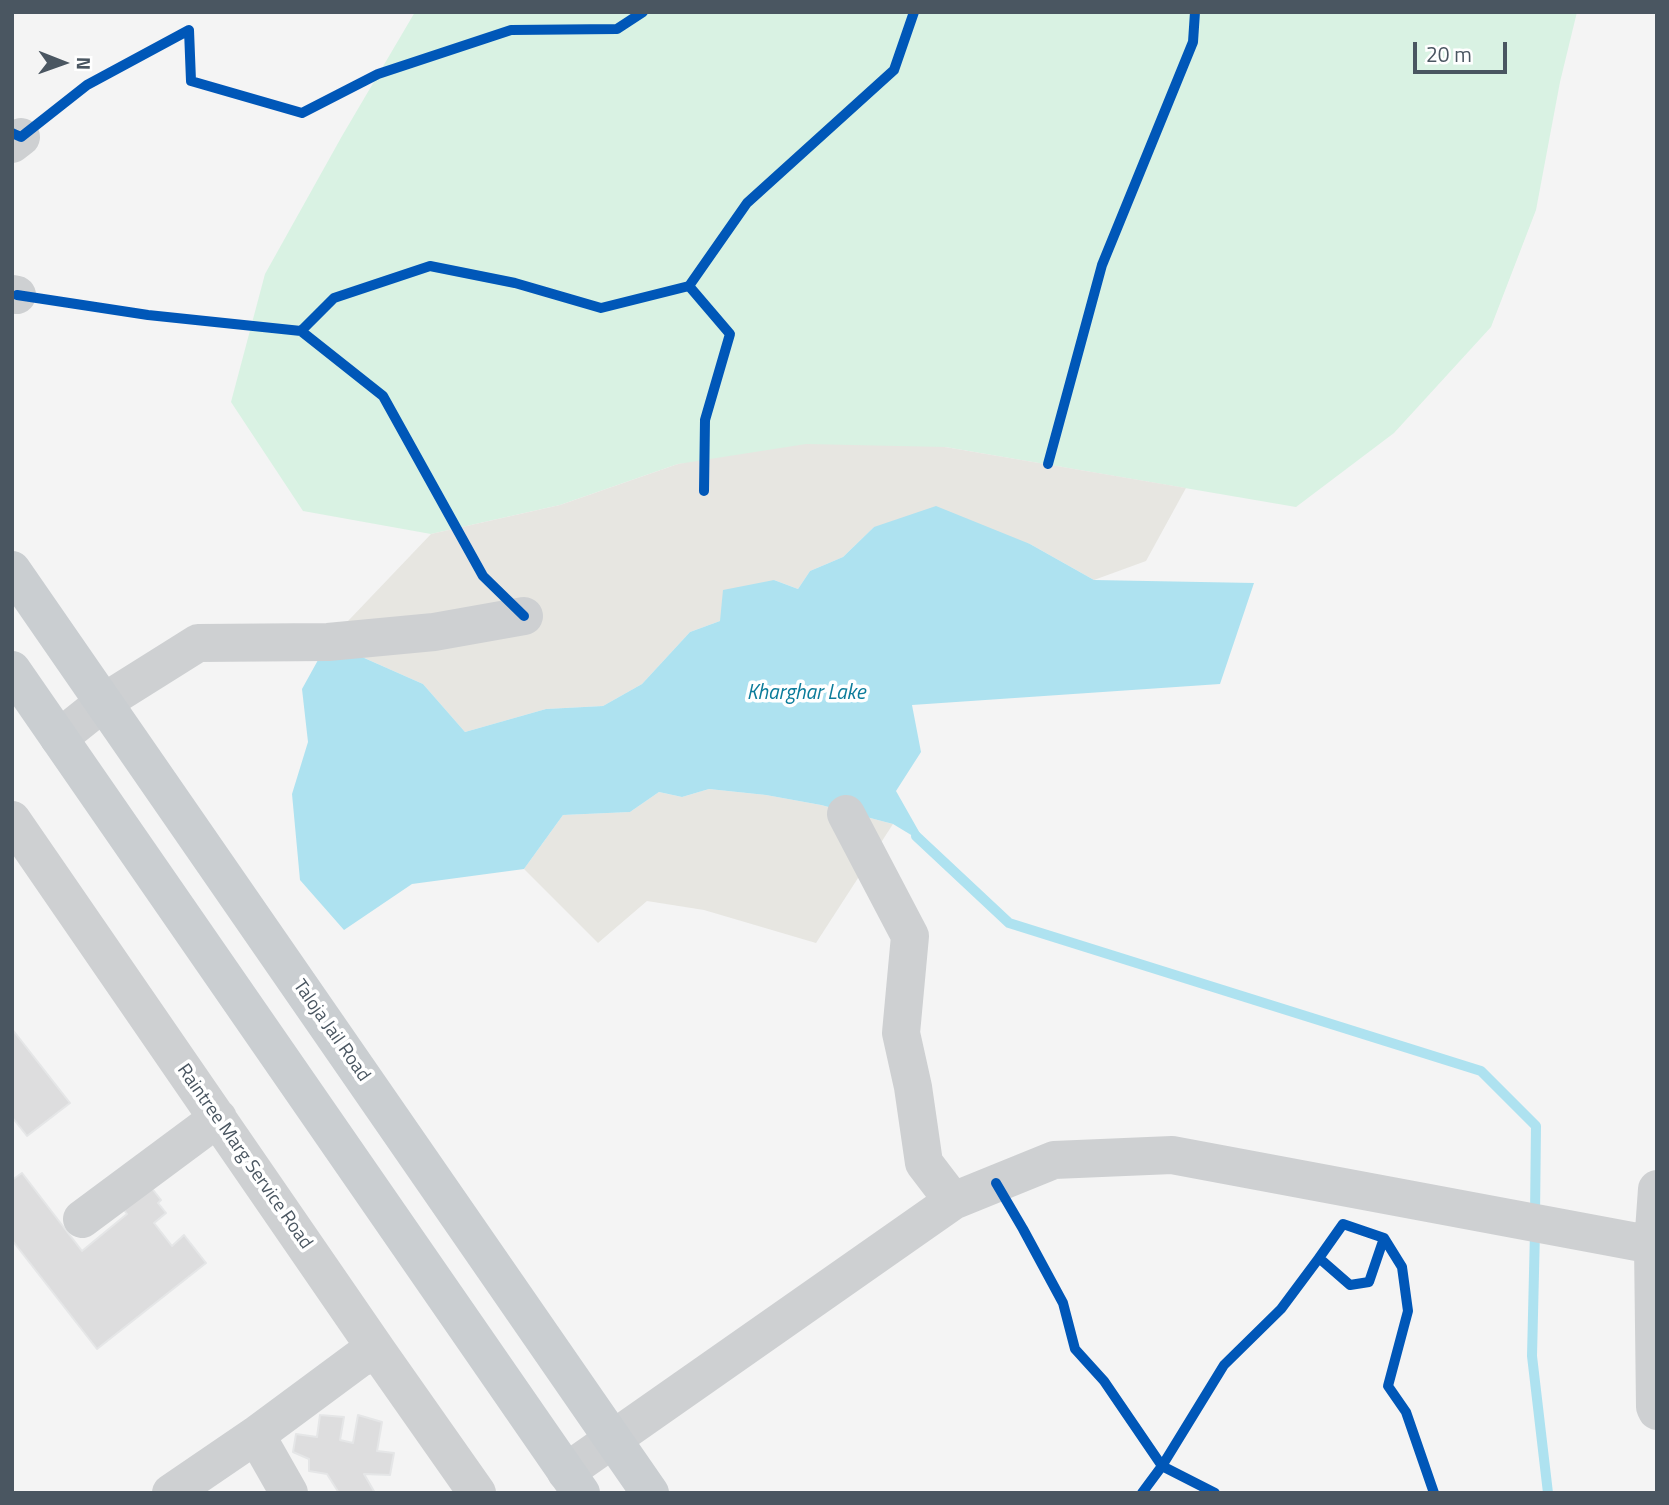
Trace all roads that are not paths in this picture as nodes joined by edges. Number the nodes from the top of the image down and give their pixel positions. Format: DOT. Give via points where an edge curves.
graph roads {
  1 [pos="12,570"];
  2 [pos="524,616"];
  3 [pos="12,670"];
  4 [pos="104,702"];
  5 [pos="59,738"];
  6 [pos="845,814"];
  7 [pos="12,820"];
  8 [pos="218,1118"];
  9 [pos="1657,1189"];
  10 [pos="953,1201"];
  11 [pos="82,1219"];
  12 [pos="1653,1245"];
  13 [pos="378,1352"];
  14 [pos="1657,1411"];
  15 [pos="256,1435"];
  16 [pos="613,1439"];
  17 [pos="573,1482"];
  18 [pos="171,1493"];
  19 [pos="289,1493"];
  20 [pos="477,1493"];
  21 [pos="650,1493"];
  1 -- 4 [label="main road, Taloja Jail Road"];
  2 -- 4 [label="street" via="435,632 328,642 198,643"];
  3 -- 5 [label="main road"];
  4 -- 5 [label="street"];
  4 -- 16 [label="main road, Taloja Jail Road"];
  5 -- 17 [label="main road"];
  6 -- 10 [label="street" via="910,936 901,1033 924,1163"];
  7 -- 8 [label="street, Raintree Marg Service Road"];
  8 -- 11 [label="street"];
  8 -- 13 [label="street, Raintree Marg Service Road"];
  9 -- 12 [label="street"];
  10 -- 12 [label="street" via="1054,1160 1172,1155"];
  10 -- 16 [label="street"];
  12 -- 14 [label="street"];
  13 -- 15 [label="street" via="360,1359"];
  13 -- 20 [label="street, Raintree Marg Service Road"];
  15 -- 18 [label="street"];
  15 -- 19 [label="street"];
  16 -- 17 [label="street"];
  16 -- 21 [label="main road, Taloja Jail Road"];
}
